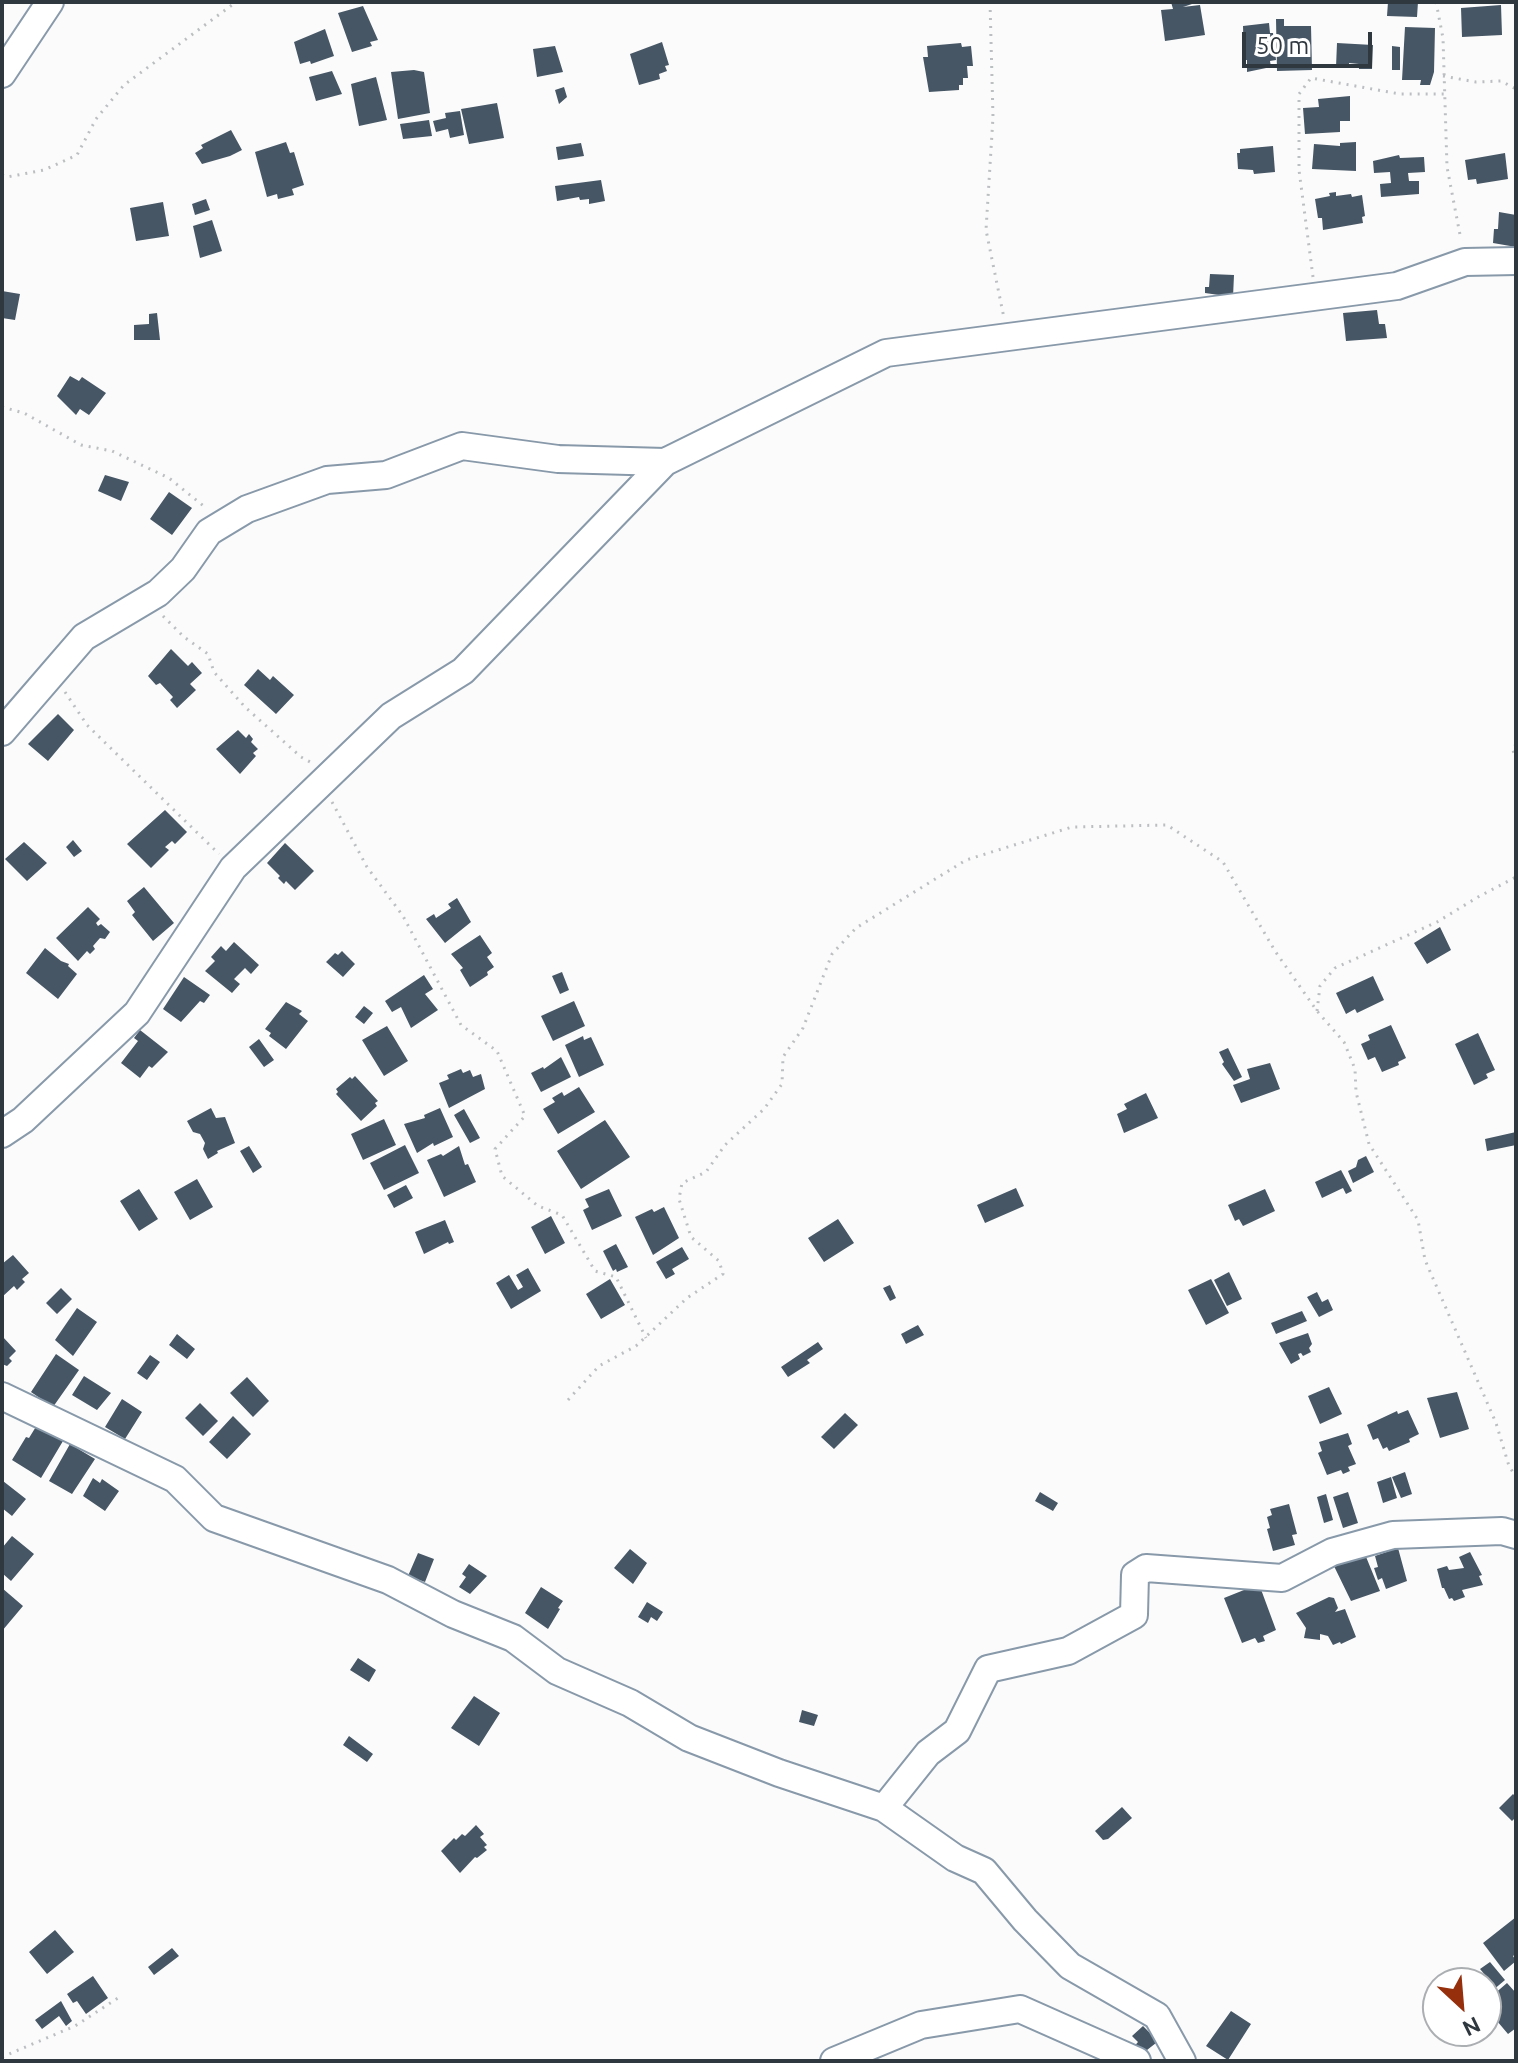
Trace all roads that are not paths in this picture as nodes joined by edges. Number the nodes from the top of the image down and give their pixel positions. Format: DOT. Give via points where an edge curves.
graph roads {
  1 [pos="50,2"];
  2 [pos="2,74"];
  3 [pos="1516,261"];
  4 [pos="665,462"];
  5 [pos="2,732"];
  6 [pos="2,1134"];
  7 [pos="2,1396"];
  8 [pos="1516,1535"];
  9 [pos="884,1808"];
  10 [pos="834,2061"];
  11 [pos="1137,2061"];
  12 [pos="1182,2061"];
  1 -- 2 [label="street"];
  3 -- 4 [label="street" via="1465,262 1397,286 886,353"];
  4 -- 5 [label="street" via="558,459 462,446 386,475 327,480 247,509 209,532 158,593 84,637"];
  4 -- 6 [label="street" via="463,671 391,716 233,868 137,1013"];
  7 -- 9 [label="street" via="175,1479 214,1518 388,1580 513,1638 557,1671 630,1703 689,1738"];
  8 -- 9 [label="street" via="1393,1535 1332,1552 1282,1578 1146,1568 1135,1575 1134,1615 1068,1651 988,1669 957,1731 928,1753"];
  9 -- 12 [label="street" via="955,1858 984,1871 1070,1966 1157,2016"];
  10 -- 11 [label="street" via="921,2025 1020,2009"];
}
